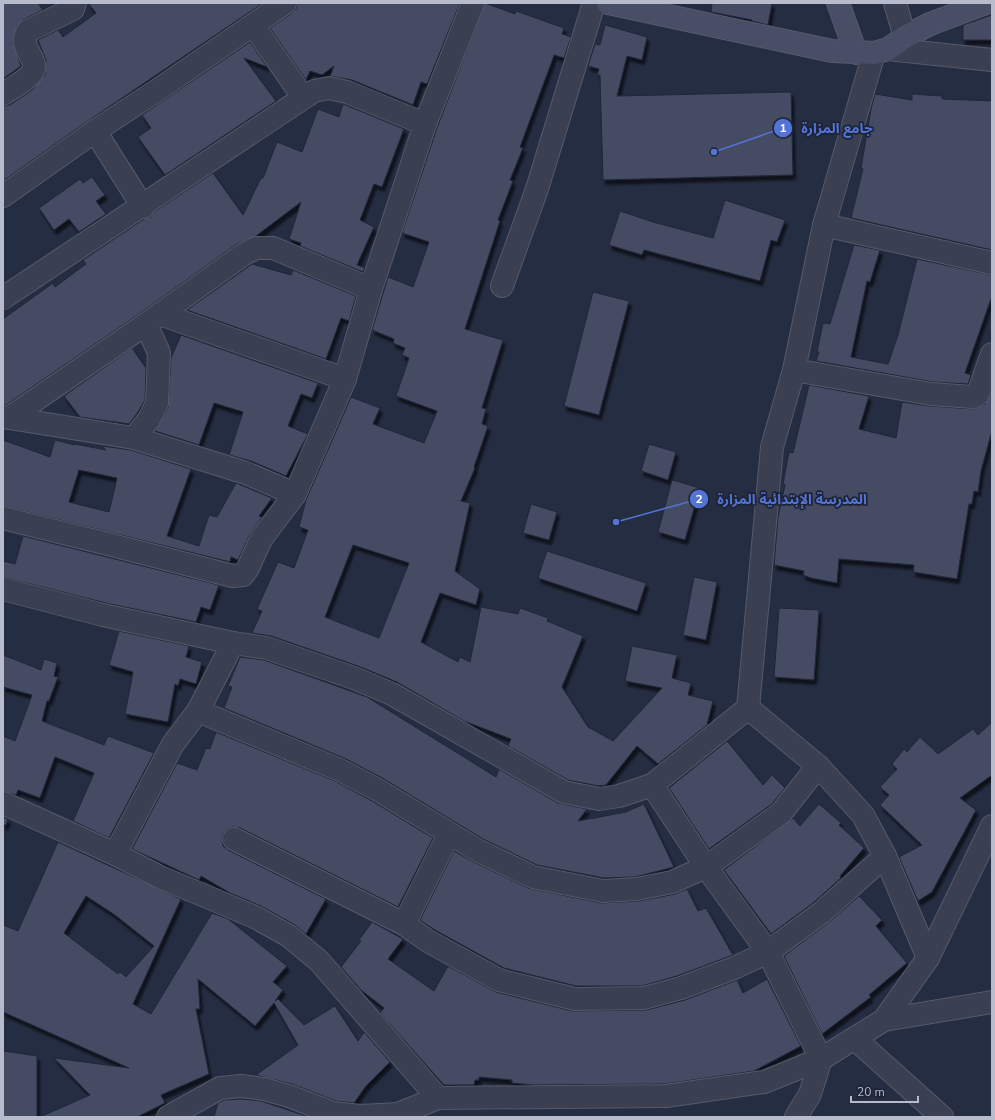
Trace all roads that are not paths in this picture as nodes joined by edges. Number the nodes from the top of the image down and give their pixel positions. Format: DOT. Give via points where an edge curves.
graph roads {
  1 [pos="75,3"];
  2 [pos="285,3"];
  3 [pos="473,3"];
  4 [pos="594,3"];
  5 [pos="608,3"];
  6 [pos="838,3"];
  7 [pos="895,3"];
  8 [pos="986,3"];
  9 [pos="253,26"];
  10 [pos="881,48"];
  11 [pos="992,60"];
  12 [pos="3,94"];
  13 [pos="303,97"];
  14 [pos="425,124"];
  15 [pos="95,131"];
  16 [pos="3,196"];
  17 [pos="143,207"];
  18 [pos="824,225"];
  19 [pos="992,263"];
  20 [pos="502,286"];
  21 [pos="371,289"];
  22 [pos="3,298"];
  23 [pos="153,319"];
  24 [pos="992,354"];
  25 [pos="794,370"];
  26 [pos="345,379"];
  27 [pos="6,418"];
  28 [pos="134,438"];
  29 [pos="295,494"];
  30 [pos="3,518"];
  31 [pos="3,589"];
  32 [pos="233,643"];
  33 [pos="748,708"];
  34 [pos="198,710"];
  35 [pos="818,766"];
  36 [pos="652,785"];
  37 [pos="3,803"];
  38 [pos="992,826"];
  39 [pos="449,834"];
  40 [pos="234,839"];
  41 [pos="115,854"];
  42 [pos="885,856"];
  43 [pos="706,867"];
  44 [pos="404,924"];
  45 [pos="768,952"];
  46 [pos="928,958"];
  47 [pos="992,1002"];
  48 [pos="884,1020"];
  49 [pos="854,1039"];
  50 [pos="821,1059"];
  51 [pos="438,1098"];
  52 [pos="398,1115"];
  53 [pos="168,1117"];
  54 [pos="796,1117"];
  55 [pos="942,1117"];
  1 -- 12 [label="street" via="74,9 28,31 24,36 24,45 35,63 34,68 31,74"];
  2 -- 9 [label="street"];
  3 -- 14 [label="street"];
  4 -- 20 [label="street" via="537,190"];
  5 -- 10 [label="street" via="832,51"];
  6 -- 10 [label="street"];
  7 -- 10 [label="street"];
  8 -- 10 [label="street" via="944,18"];
  9 -- 13 [label="street"];
  9 -- 15 [label="street"];
  10 -- 11 [label="street"];
  10 -- 18 [label="street"];
  13 -- 14 [label="street" via="314,91 329,88 347,92"];
  13 -- 17 [label="street"];
  14 -- 21 [label="street"];
  15 -- 16 [label="street"];
  15 -- 17 [label="street"];
  17 -- 22 [label="street"];
  18 -- 19 [label="street"];
  18 -- 25 [label="street"];
  21 -- 23 [label="street" via="273,248 256,248"];
  21 -- 26 [label="street"];
  23 -- 26 [label="street"];
  23 -- 27 [label="street"];
  23 -- 28 [label="street" via="159,353 157,403 149,419"];
  24 -- 25 [label="street" via="978,394 973,397 931,394"];
  25 -- 33 [label="street" via="772,447"];
  26 -- 29 [label="street"];
  27 -- 28 [label="street"];
  28 -- 29 [label="street" via="246,473"];
  29 -- 30 [label="street" via="261,539 243,576 238,577"];
  31 -- 32 [label="street" via="103,615"];
  32 -- 34 [label="street"];
  32 -- 36 [label="street" via="267,648 392,694 564,792 599,799 619,796"];
  33 -- 35 [label="street"];
  33 -- 36 [label="street"];
  34 -- 39 [label="street" via="340,770"];
  34 -- 41 [label="street" via="173,744"];
  35 -- 42 [label="street" via="863,815"];
  35 -- 43 [label="street" via="781,813"];
  36 -- 43 [label="street"];
  37 -- 41 [label="street"];
  38 -- 46 [label="street"];
  39 -- 43 [label="street" via="532,877 602,891 637,889 672,882"];
  39 -- 44 [label="street"];
  40 -- 44 [label="street"];
  41 -- 51 [label="street" via="160,877 255,917 290,936 319,961"];
  42 -- 45 [label="street" via="821,913"];
  42 -- 46 [label="street"];
  43 -- 45 [label="street"];
  44 -- 45 [label="street" via="428,941 499,980 575,999 644,998 681,988"];
  45 -- 50 [label="street"];
  46 -- 48 [label="street"];
  47 -- 48 [label="street"];
  48 -- 49 [label="street"];
  49 -- 50 [label="street"];
  49 -- 55 [label="street"];
  50 -- 51 [label="street" via="764,1082 666,1096"];
  50 -- 54 [label="street" via="810,1094"];
  51 -- 52 [label="street"];
  52 -- 53 [label="street" via="360,1116 333,1113 283,1094 240,1086 220,1088"];
}
